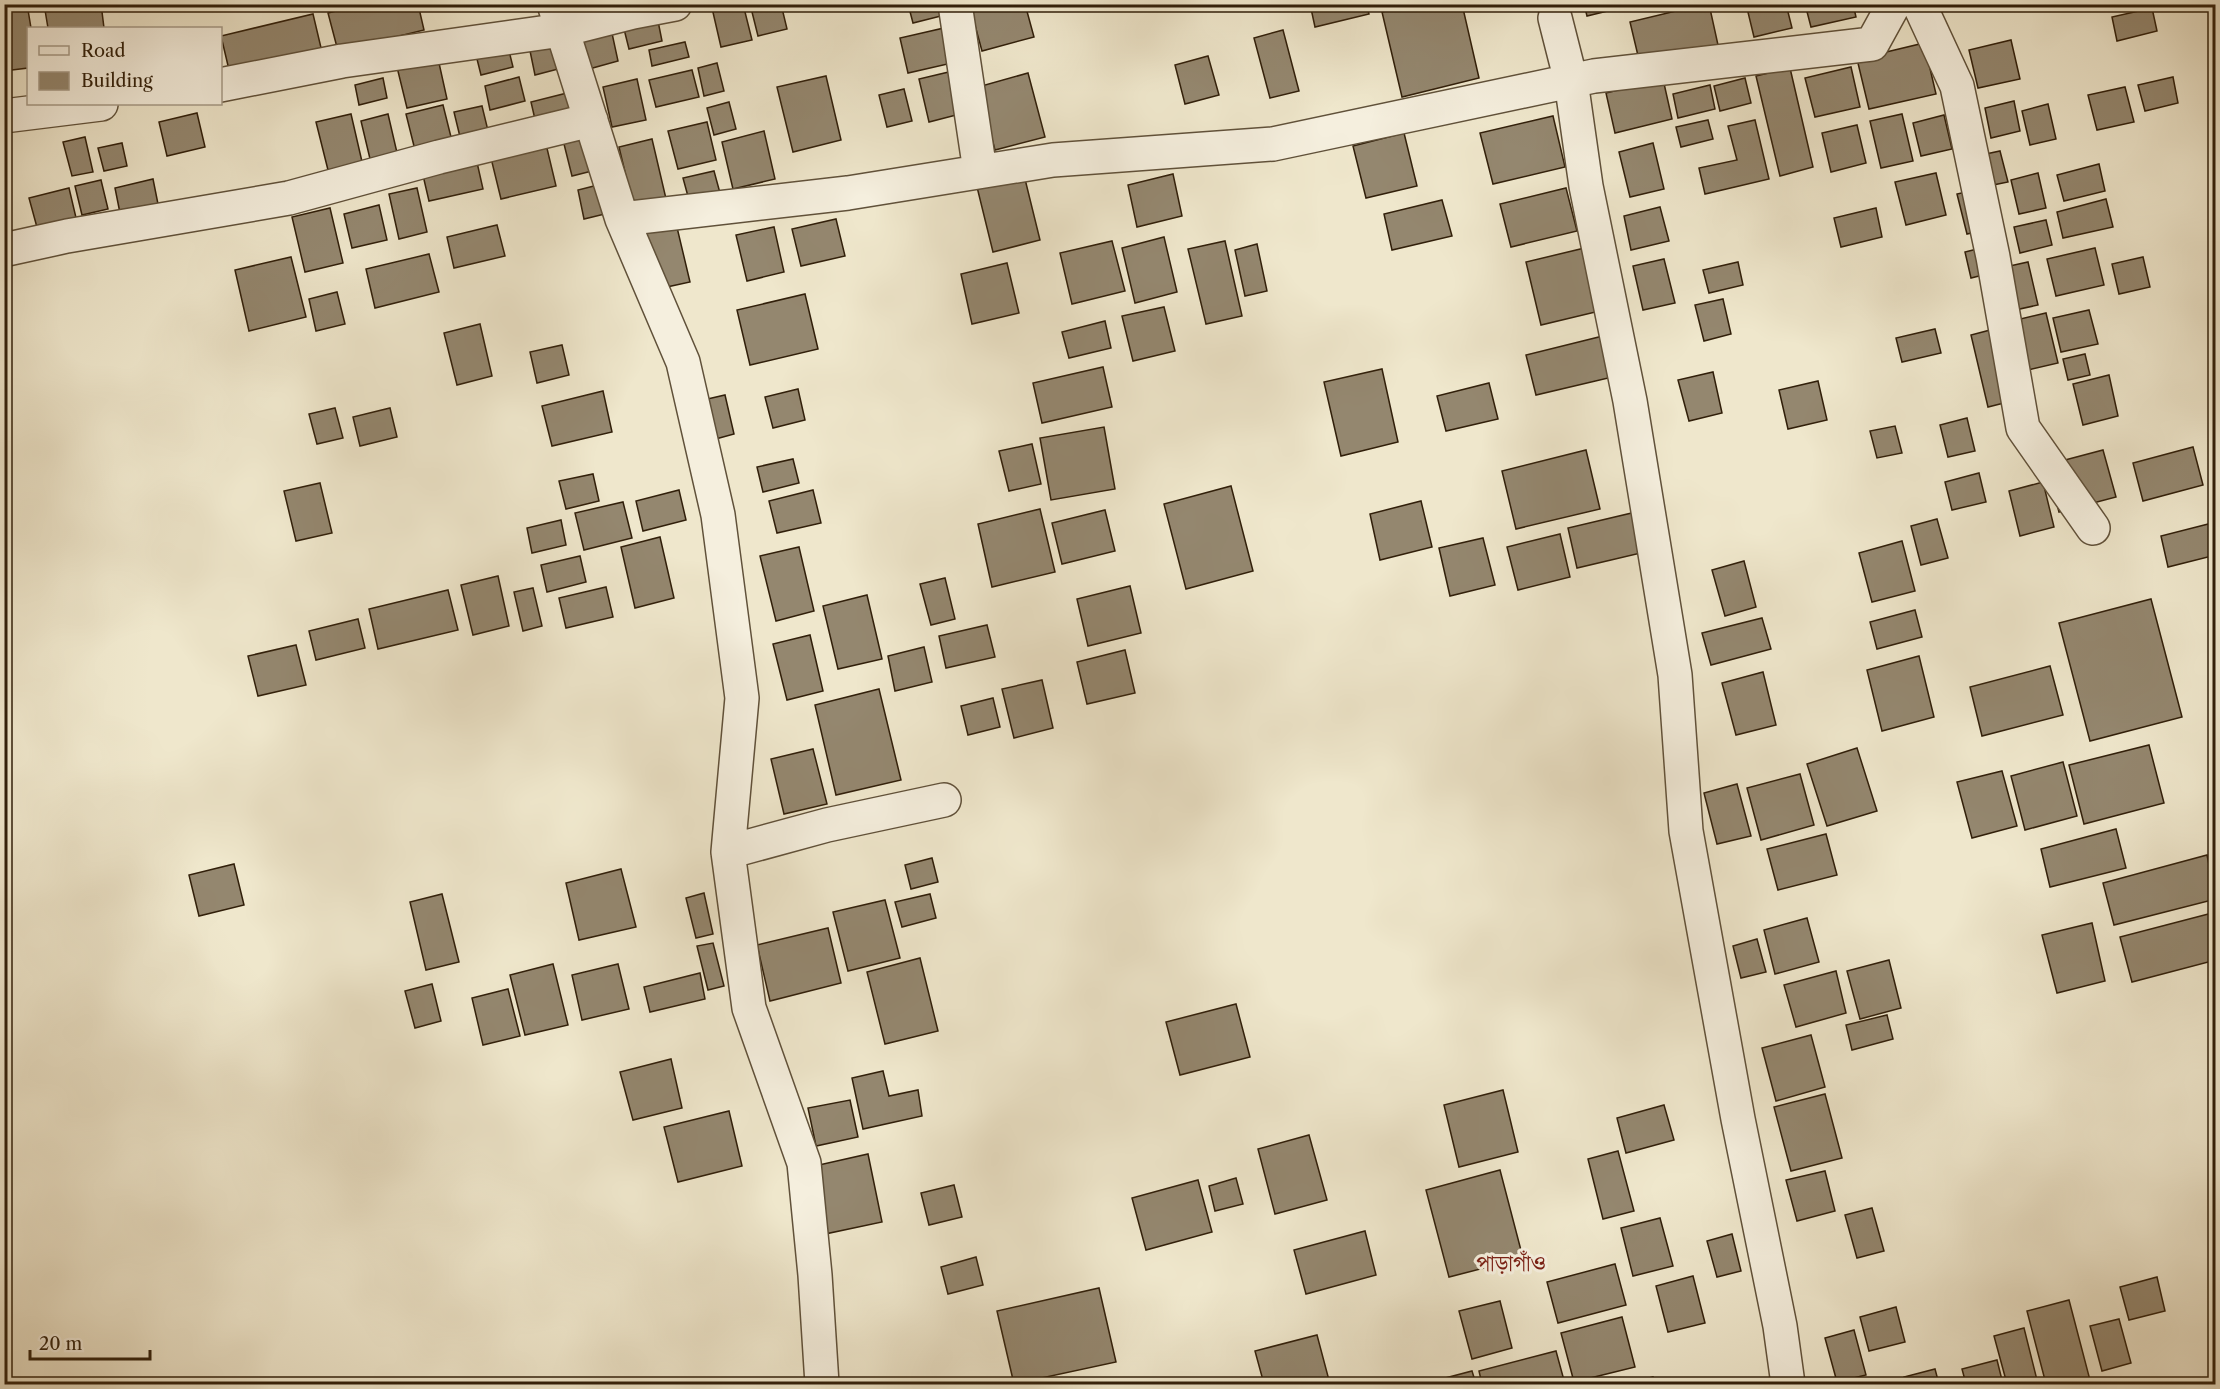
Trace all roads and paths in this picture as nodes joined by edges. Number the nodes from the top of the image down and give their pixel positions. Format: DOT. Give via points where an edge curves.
graph roads {
  1 [pos="675,4"];
  2 [pos="955,4"];
  3 [pos="1894,4"];
  4 [pos="1919,4"];
  5 [pos="558,17"];
  6 [pos="1555,18"];
  7 [pos="1571,81"];
  8 [pos="222,85"];
  9 [pos="93,105"];
  10 [pos="4,116"];
  11 [pos="591,120"];
  12 [pos="980,171"];
  13 [pos="622,219"];
  14 [pos="8,249"];
  15 [pos="2093,528"];
  16 [pos="944,800"];
  17 [pos="728,852"];
  18 [pos="822,1384"];
  19 [pos="1788,1384"];
  1 -- 5 [label="street" via="633,12"];
  2 -- 12 [label="street"];
  3 -- 7 [label="street" via="1872,44"];
  4 -- 15 [label="street" via="1957,86 2023,428"];
  5 -- 8 [label="street"];
  5 -- 11 [label="street"];
  6 -- 7 [label="street"];
  7 -- 12 [label="street" via="1273,144 1053,160"];
  7 -- 19 [label="street" via="1675,675 1686,831"];
  9 -- 10 [label="street"];
  11 -- 13 [label="street"];
  11 -- 14 [label="street" via="289,198"];
  12 -- 13 [label="street" via="848,194"];
  13 -- 17 [label="street" via="682,362 718,514 742,698"];
  16 -- 17 [label="street" via="827,825"];
  17 -- 18 [label="street" via="749,1008 804,1163"];
}
